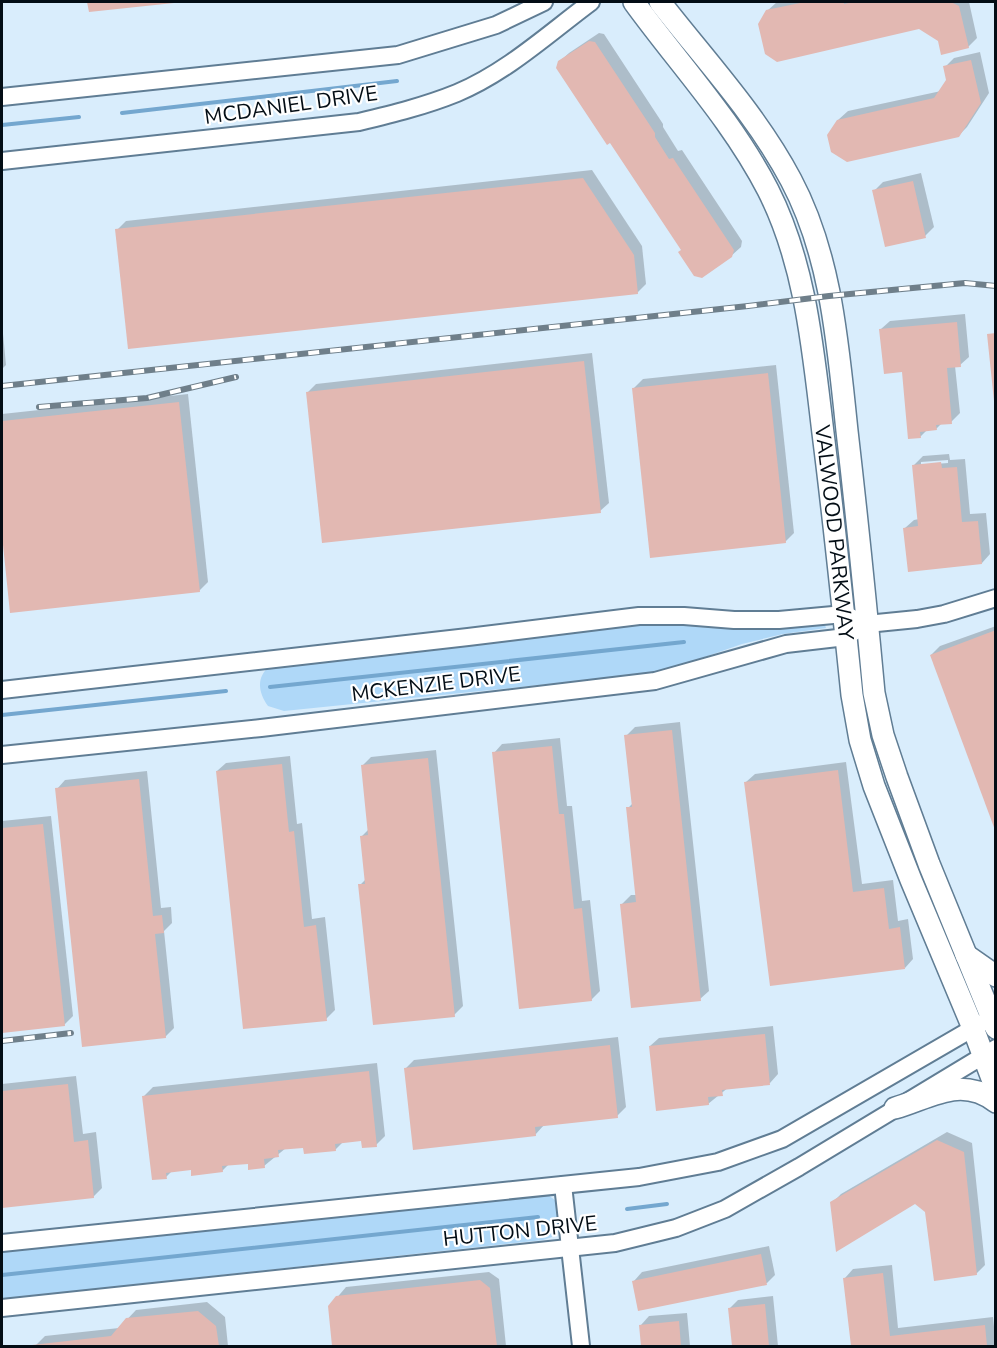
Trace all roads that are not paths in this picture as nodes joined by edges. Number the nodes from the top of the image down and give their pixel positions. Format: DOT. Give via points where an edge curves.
graph roads {
  1 [pos="544,2"];
  2 [pos="591,2"];
  3 [pos="634,2"];
  4 [pos="660,2"];
  5 [pos="2,97"];
  6 [pos="762,132"];
  7 [pos="742,144"];
  8 [pos="2,161"];
  9 [pos="996,598"];
  10 [pos="844,614"];
  11 [pos="867,624"];
  12 [pos="846,637"];
  13 [pos="2,690"];
  14 [pos="2,755"];
  15 [pos="965,955"];
  16 [pos="996,976"];
  17 [pos="989,1022"];
  18 [pos="990,1052"];
  19 [pos="996,1089"];
  20 [pos="996,1102"];
  21 [pos="895,1108"];
  22 [pos="563,1185"];
  23 [pos="2,1243"];
  24 [pos="570,1248"];
  25 [pos="2,1308"];
  26 [pos="581,1347"];
  1 -- 5 [label="street, MCDANIEL DRIVE" via="496,25 398,55"];
  2 -- 8 [label="street, MCDANIEL DRIVE" via="500,70 458,92 406,110 359,122"];
  3 -- 7 [label="main road, VALWOOD PARKWAY"];
  4 -- 6 [label="main road, VALWOOD PARKWAY"];
  6 -- 7 [label="main road"];
  6 -- 11 [label="main road, VALWOOD PARKWAY" via="792,181 824,270 836,332"];
  7 -- 10 [label="main road, VALWOOD PARKWAY" via="786,231 812,334"];
  9 -- 11 [label="street, MCKENZIE DRIVE" via="938,615"];
  10 -- 11 [label="street, MCKENZIE DRIVE"];
  10 -- 12 [label="main road, VALWOOD PARKWAY"];
  10 -- 13 [label="street, MCKENZIE DRIVE" via="779,620 639,616"];
  11 -- 12 [label="street, MCKENZIE DRIVE"];
  11 -- 15 [label="main road, VALWOOD PARKWAY" via="883,735"];
  12 -- 14 [label="street, MCKENZIE DRIVE" via="786,644 655,681"];
  12 -- 17 [label="main road, VALWOOD PARKWAY" via="860,740 874,786 911,880"];
  15 -- 16 [label="main road"];
  15 -- 17 [label="main road, VALWOOD PARKWAY"];
  17 -- 18 [label="main road, VALWOOD PARKWAY"];
  17 -- 22 [label="street, HUTTON DRIVE" via="782,1139 718,1162 639,1177"];
  18 -- 19 [label="main road, VALWOOD PARKWAY"];
  18 -- 21 [label="street, HUTTON DRIVE"];
  20 -- 21 [label="main road" via="974,1090 956,1089 935,1092"];
  21 -- 24 [label="street, HUTTON DRIVE" via="725,1209 615,1243"];
  22 -- 23 [label="street, HUTTON DRIVE"];
  22 -- 24 [label="street"];
  24 -- 25 [label="street, HUTTON DRIVE"];
  24 -- 26 [label="street"];
}
